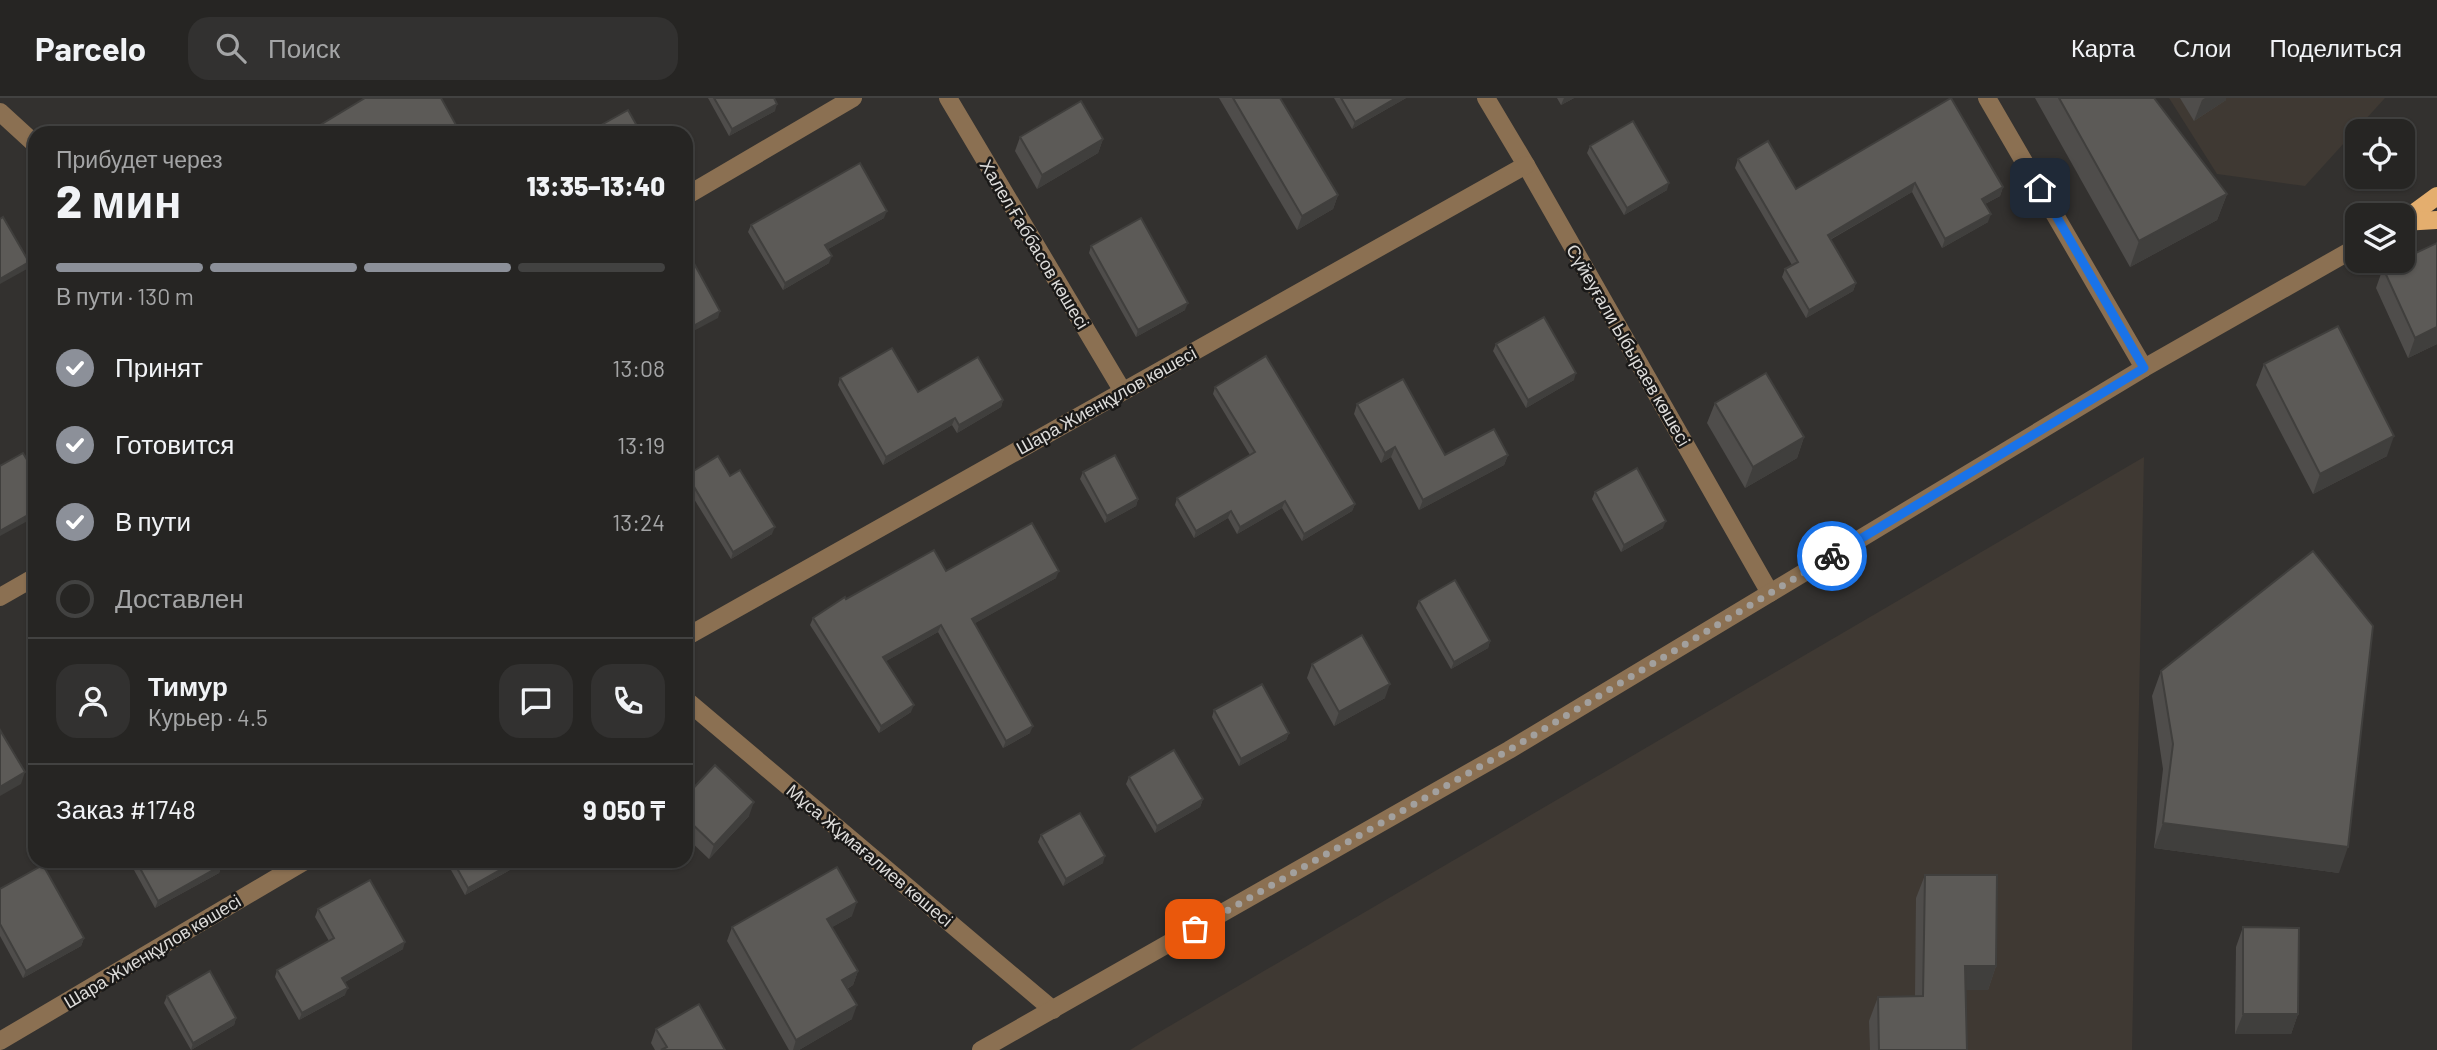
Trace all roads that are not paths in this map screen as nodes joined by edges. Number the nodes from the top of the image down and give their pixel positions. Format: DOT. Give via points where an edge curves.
graph roads {
  1 [pos="853,98"];
  2 [pos="948,98"];
  3 [pos="1486,98"];
  4 [pos="1987,98"];
  5 [pos="0,112"];
  6 [pos="28,138"];
  7 [pos="1526,165"];
  8 [pos="693,192"];
  9 [pos="2437,196"];
  10 [pos="2437,209"];
  11 [pos="2415,212"];
  12 [pos="2415,217"];
  13 [pos="2437,220"];
  14 [pos="2415,221"];
  15 [pos="2345,254"];
  16 [pos="2144,368"];
  17 [pos="1122,390"];
  18 [pos="28,581"];
  19 [pos="1770,593"];
  20 [pos="0,597"];
  21 [pos="693,633"];
  22 [pos="693,706"];
  23 [pos="293,868"];
  24 [pos="1053,1010"];
  25 [pos="0,1041"];
  26 [pos="981,1050"];
  1 -- 8 [label="street"];
  2 -- 17 [label="street, Халел Ғаббасов көшесі"];
  3 -- 7 [label="street, Сүйеуғали Ыбыраев көшесi"];
  4 -- 16 [label="street"];
  5 -- 6 [label="street"];
  7 -- 17 [label="street, Шара Жиенқұлов көшесі"];
  7 -- 19 [label="street, Сүйеуғали Ыбыраев көшесi"];
  9 -- 11 [label="main road"];
  10 -- 12 [label="street"];
  13 -- 14 [label="main road"];
  15 -- 16 [label="street"];
  16 -- 19 [label="street"];
  17 -- 21 [label="street, Шара Жиенқұлов көшесі"];
  18 -- 20 [label="street"];
  19 -- 24 [label="street" via="1509,750"];
  22 -- 24 [label="street, Мұса Жұмағалиев көшесі"];
  23 -- 25 [label="street, Шара Жиенқұлов көшесі"];
  24 -- 26 [label="street"];
}
